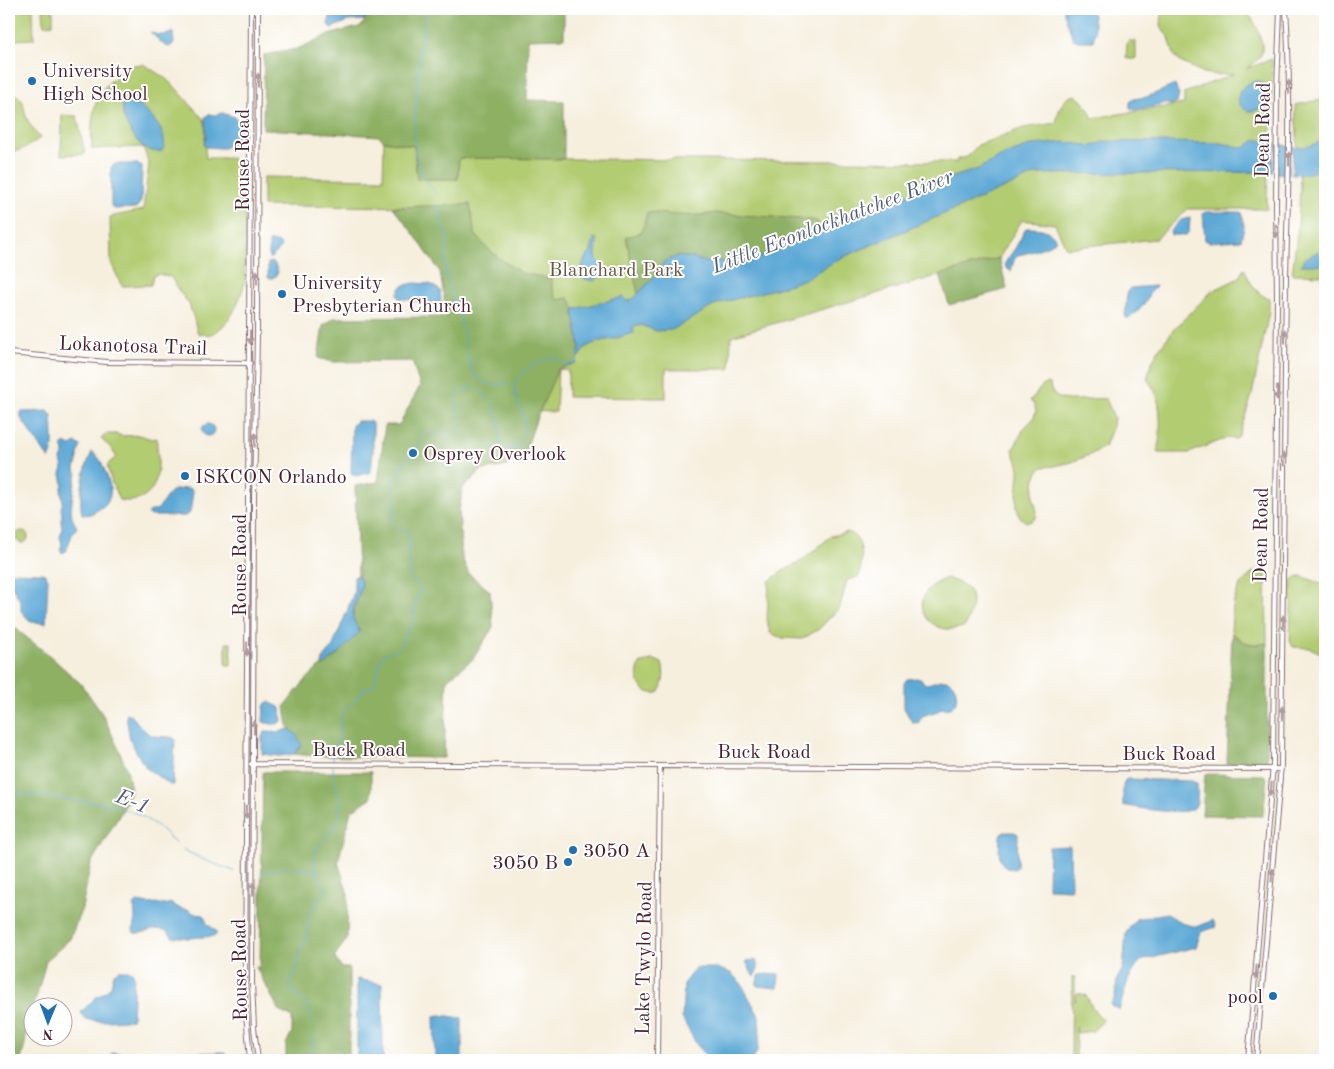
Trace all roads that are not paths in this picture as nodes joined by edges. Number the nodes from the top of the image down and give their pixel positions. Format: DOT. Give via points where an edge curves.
graph roads {
  1 [pos="251,9"];
  2 [pos="258,9"];
  3 [pos="1280,9"];
  4 [pos="1286,9"];
  5 [pos="9,353"];
  6 [pos="256,360"];
  7 [pos="250,364"];
  8 [pos="246,764"];
  9 [pos="254,764"];
  10 [pos="660,766"];
  11 [pos="1273,769"];
  12 [pos="1281,769"];
  13 [pos="250,1060"];
  14 [pos="258,1060"];
  15 [pos="657,1060"];
  16 [pos="1248,1060"];
  17 [pos="1256,1060"];
  1 -- 7 [label="street, Rouse Road, one-way"];
  6 -- 2 [label="street, Rouse Road, one-way"];
  3 -- 11 [label="street, Dean Road, one-way" via="1276,136"];
  12 -- 4 [label="street, Dean Road, one-way" via="1289,182"];
  5 -- 7 [label="street, Lokanotosa Trail" via="107,362"];
  6 -- 7 [label="street"];
  9 -- 6 [label="street, Rouse Road, one-way"];
  7 -- 8 [label="street, Rouse Road, one-way"];
  8 -- 9 [label="street, Buck Road"];
  8 -- 13 [label="street, Rouse Road, one-way" via="245,1001"];
  9 -- 10 [label="street, Buck Road"];
  14 -- 9 [label="street, Rouse Road, one-way" via="252,1001"];
  10 -- 11 [label="street, Buck Road"];
  10 -- 15 [label="street, Lake Twylo Road"];
  11 -- 12 [label="street, Buck Road"];
  11 -- 16 [label="street, Dean Road, one-way"];
  17 -- 12 [label="street, Dean Road, one-way"];
}
